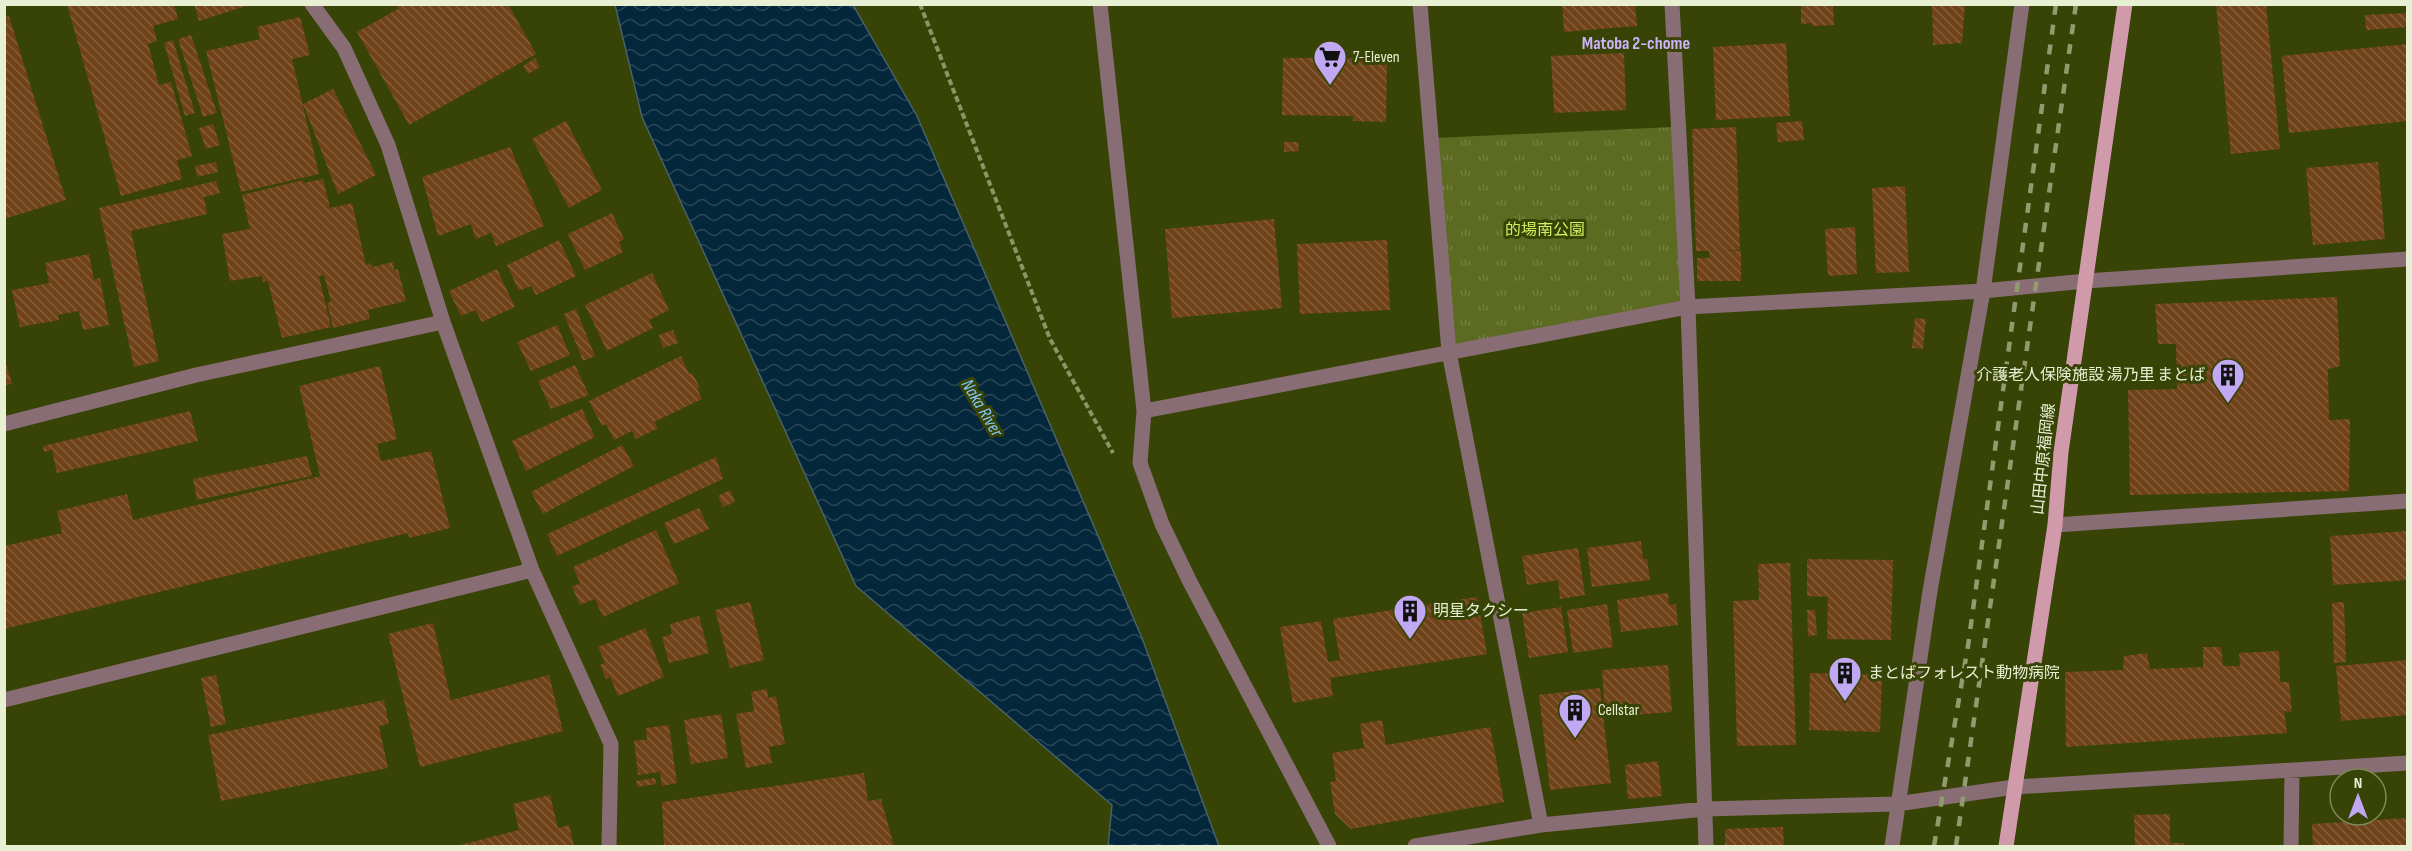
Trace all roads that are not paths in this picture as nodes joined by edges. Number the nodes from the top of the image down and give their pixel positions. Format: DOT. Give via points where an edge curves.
graph roads {
  1 [pos="312,4"];
  2 [pos="1100,4"];
  3 [pos="1420,4"];
  4 [pos="1672,4"];
  5 [pos="2022,4"];
  6 [pos="2125,4"];
  7 [pos="2408,259"];
  8 [pos="2086,281"];
  9 [pos="1983,291"];
  10 [pos="1688,308"];
  11 [pos="442,322"];
  12 [pos="1449,352"];
  13 [pos="1144,411"];
  14 [pos="4,424"];
  15 [pos="2408,501"];
  16 [pos="2055,525"];
  17 [pos="532,570"];
  18 [pos="4,700"];
  19 [pos="2408,763"];
  20 [pos="2292,770"];
  21 [pos="2014,787"];
  22 [pos="1898,804"];
  23 [pos="1705,809"];
  24 [pos="1541,825"];
  25 [pos="609,846"];
  26 [pos="1329,846"];
  27 [pos="1415,846"];
  28 [pos="1707,846"];
  29 [pos="1892,846"];
  30 [pos="2006,846"];
  31 [pos="2292,846"];
  1 -- 11 [label="street" via="344,48 388,145"];
  2 -- 13 [label="street"];
  3 -- 12 [label="street"];
  4 -- 10 [label="street"];
  5 -- 9 [label="street"];
  6 -- 8 [label="main road, 山田中原福岡線"];
  7 -- 8 [label="street"];
  8 -- 9 [label="street"];
  8 -- 16 [label="main road, 山田中原福岡線" via="2061,452"];
  9 -- 10 [label="street"];
  9 -- 22 [label="street" via="1930,591"];
  10 -- 12 [label="street"];
  10 -- 23 [label="street"];
  11 -- 14 [label="street" via="196,375"];
  11 -- 17 [label="street"];
  12 -- 13 [label="street"];
  12 -- 24 [label="street"];
  13 -- 26 [label="street" via="1140,463 1162,524"];
  15 -- 16 [label="street"];
  16 -- 21 [label="main road, 山田中原福岡線"];
  17 -- 18 [label="street"];
  17 -- 25 [label="street" via="611,744"];
  19 -- 20 [label="street"];
  20 -- 21 [label="street"];
  20 -- 31 [label="street"];
  21 -- 22 [label="street"];
  21 -- 30 [label="main road, 山田中原福岡線"];
  22 -- 23 [label="street"];
  22 -- 29 [label="street"];
  23 -- 24 [label="street"];
  23 -- 28 [label="street"];
  24 -- 27 [label="street"];
}
